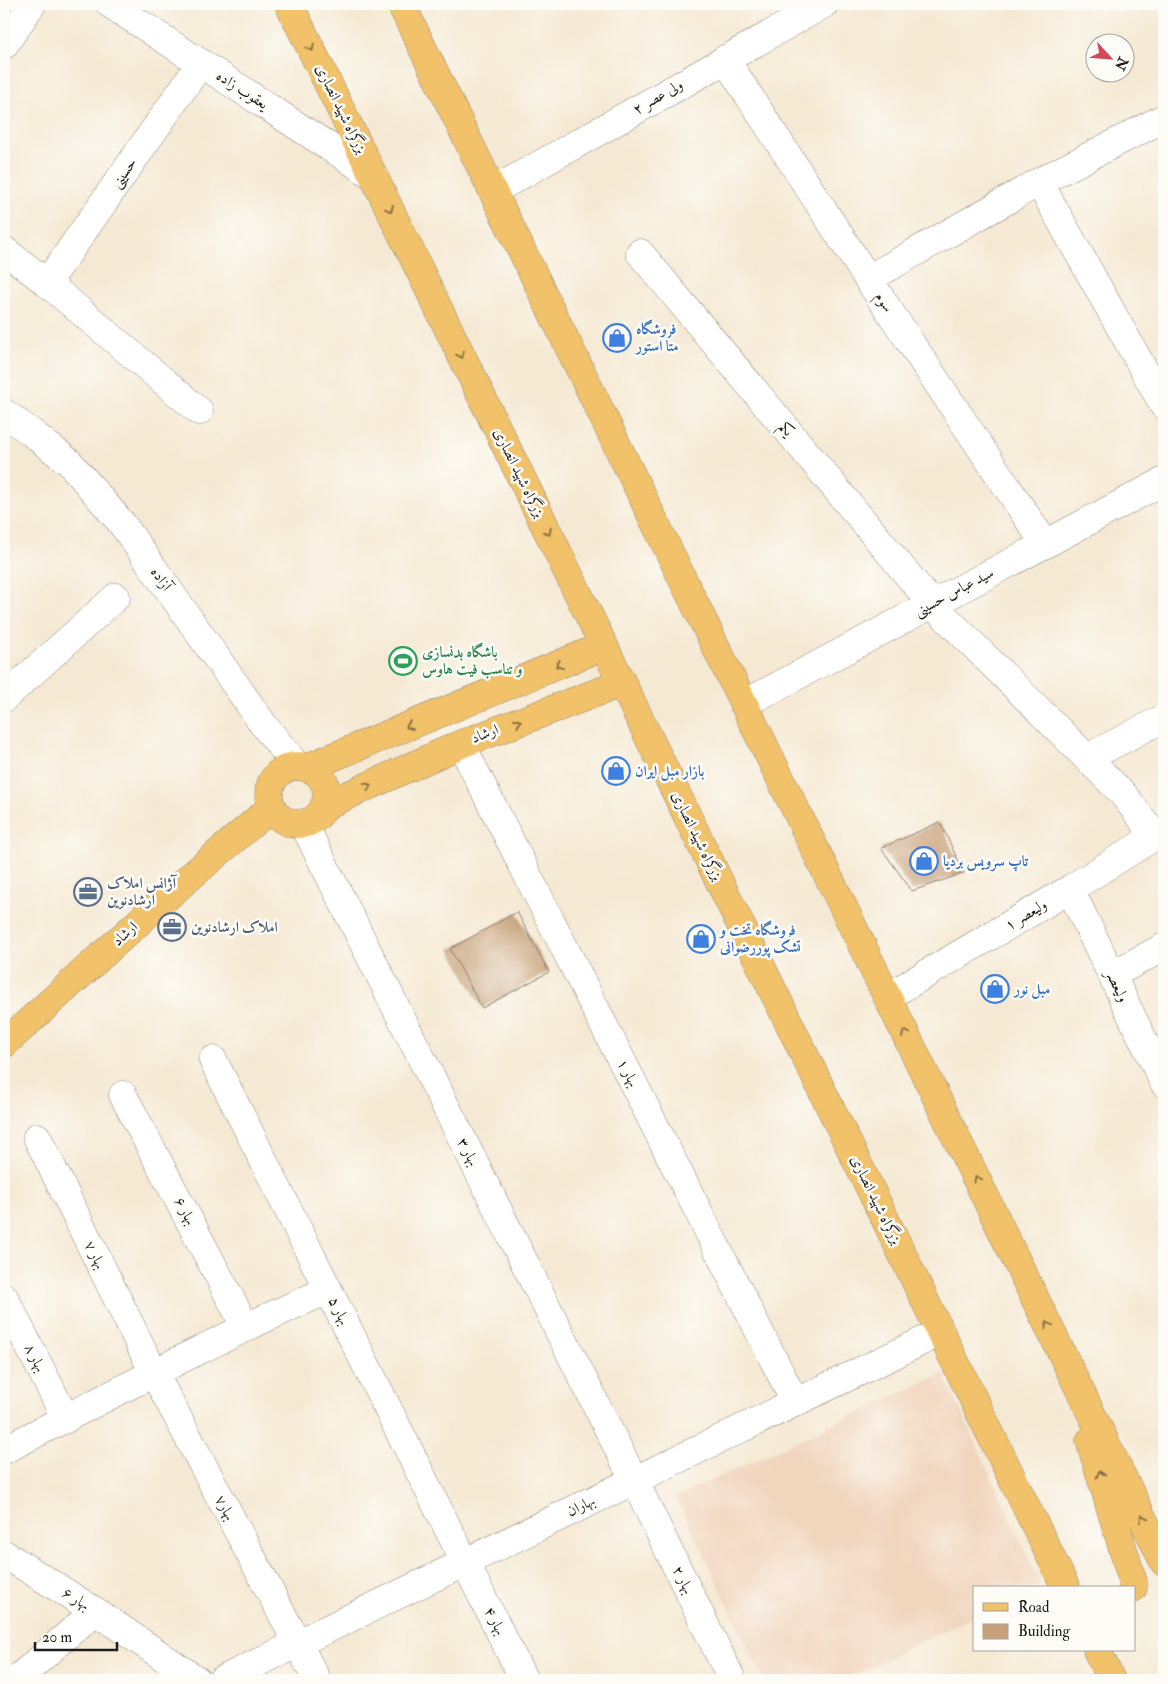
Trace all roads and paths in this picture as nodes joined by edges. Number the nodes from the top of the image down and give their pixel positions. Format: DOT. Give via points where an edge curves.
graph roads {
  1 [pos="32,4"];
  2 [pos="110,4"];
  3 [pos="289,4"];
  4 [pos="402,4"];
  5 [pos="824,4"];
  6 [pos="4,45"];
  7 [pos="725,59"];
  8 [pos="200,63"];
  9 [pos="1164,118"];
  10 [pos="374,176"];
  11 [pos="1039,182"];
  12 [pos="493,191"];
  13 [pos="4,250"];
  14 [pos="640,254"];
  15 [pos="868,279"];
  16 [pos="47,283"];
  17 [pos="1164,406"];
  18 [pos="199,411"];
  19 [pos="4,413"];
  20 [pos="1164,481"];
  21 [pos="1045,544"];
  22 [pos="116,597"];
  23 [pos="932,604"];
  24 [pos="604,646"];
  25 [pos="622,683"];
  26 [pos="4,698"];
  27 [pos="744,704"];
  28 [pos="1164,718"];
  29 [pos="461,744"];
  30 [pos="1087,758"];
  31 [pos="302,767"];
  32 [pos="324,806"];
  33 [pos="272,807"];
  34 [pos="303,823"];
  35 [pos="1160,835"];
  36 [pos="1070,889"];
  37 [pos="1164,947"];
  38 [pos="1112,975"];
  39 [pos="887,997"];
  40 [pos="4,1044"];
  41 [pos="1158,1053"];
  42 [pos="213,1060"];
  43 [pos="1164,1083"];
  44 [pos="123,1095"];
  45 [pos="37,1137"];
  46 [pos="328,1290"];
  47 [pos="4,1297"];
  48 [pos="246,1328"];
  49 [pos="940,1332"];
  50 [pos="1064,1358"];
  51 [pos="154,1373"];
  52 [pos="795,1402"];
  53 [pos="66,1418"];
  54 [pos="4,1450"];
  55 [pos="634,1480"];
  56 [pos="4,1554"];
  57 [pos="465,1562"];
  58 [pos="1164,1562"];
  59 [pos="1065,1586"];
  60 [pos="1133,1586"];
  61 [pos="94,1611"];
  62 [pos="297,1644"];
  63 [pos="1097,1652"];
  64 [pos="16,1680"];
  65 [pos="197,1680"];
  66 [pos="222,1680"];
  67 [pos="317,1680"];
  68 [pos="524,1680"];
  69 [pos="732,1680"];
  70 [pos="1111,1680"];
  1 -- 6 [label="street"];
  2 -- 8 [label="street, یعقوب زاده"];
  3 -- 10 [label="main road, بزرگراه شهید انصاری, one-way"];
  4 -- 12 [label="main road"];
  5 -- 7 [label="street, ولی عصر ۲"];
  7 -- 12 [label="street, ولی عصر ۲"];
  7 -- 15 [label="street, سوم"];
  8 -- 10 [label="street, یعقوب زاده"];
  8 -- 16 [label="street, حسینی"];
  9 -- 11 [label="street"];
  10 -- 24 [label="main road, بزرگراه شهید انصاری, one-way"];
  11 -- 15 [label="street"];
  11 -- 17 [label="street"];
  12 -- 27 [label="main road"];
  13 -- 16 [label="street"];
  14 -- 23 [label="street, یکم"];
  15 -- 21 [label="street, سوم"];
  16 -- 18 [label="street"];
  19 -- 31 [label="street, آزاده" via="70,463 123,525 263,724"];
  20 -- 21 [label="street, سید عباس حسینی"];
  21 -- 23 [label="street, سید عباس حسینی"];
  22 -- 26 [label="street"];
  23 -- 27 [label="street, سید عباس حسینی"];
  23 -- 30 [label="street, یکم"];
  24 -- 25 [label="main road, بزرگراه شهید انصاری"];
  24 -- 31 [label="main road, one-way"];
  29 -- 25 [label="main road, ارشاد, one-way"];
  25 -- 49 [label="main road, بزرگراه شهید انصاری"];
  27 -- 39 [label="main road"];
  28 -- 30 [label="street"];
  32 -- 29 [label="main road, ارشاد, one-way"];
  29 -- 52 [label="street, بهار ۱"];
  30 -- 35 [label="street, یکم"];
  31 -- 32 [label="main road" via="322,779 326,797"];
  31 -- 33 [label="main road" via="288,768 273,780 269,789"];
  32 -- 34 [label="main road" via="312,820"];
  33 -- 34 [label="main road" via="285,821"];
  33 -- 40 [label="main road, ارشاد"];
  34 -- 55 [label="street, بهار ۳"];
  35 -- 36 [label="street, ولیعصر ۱"];
  36 -- 38 [label="street, ولیعصر"];
  36 -- 39 [label="street, ولیعصر ۱"];
  37 -- 38 [label="street"];
  38 -- 41 [label="street, ولیعصر"];
  50 -- 39 [label="main road, one-way"];
  41 -- 43 [label="street, ولیعصر"];
  42 -- 46 [label="street, بهار ۵"];
  44 -- 48 [label="street, بهار ۶"];
  45 -- 51 [label="street, بهار ۷"];
  46 -- 48 [label="street"];
  46 -- 57 [label="street, بهار ۵"];
  47 -- 53 [label="street, بهار ۸"];
  48 -- 51 [label="street"];
  49 -- 52 [label="street, بهاران"];
  49 -- 59 [label="main road, بزرگراه شهید انصاری"];
  58 -- 50 [label="main road, one-way"];
  60 -- 50 [label="main road, one-way"];
  51 -- 53 [label="street"];
  51 -- 62 [label="street, بهار۷"];
  52 -- 55 [label="street, بهاران"];
  53 -- 54 [label="street"];
  55 -- 57 [label="street, بهاران"];
  55 -- 69 [label="street, بهار ۲"];
  56 -- 61 [label="street, بهار ۶"];
  57 -- 62 [label="street, بهاران"];
  57 -- 68 [label="street, بهار ۴"];
  61 -- 64 [label="street"];
  61 -- 65 [label="street, بهار ۶"];
  62 -- 66 [label="street, بهاران"];
  62 -- 67 [label="street"];
  63 -- 70 [label="main road"];
}
